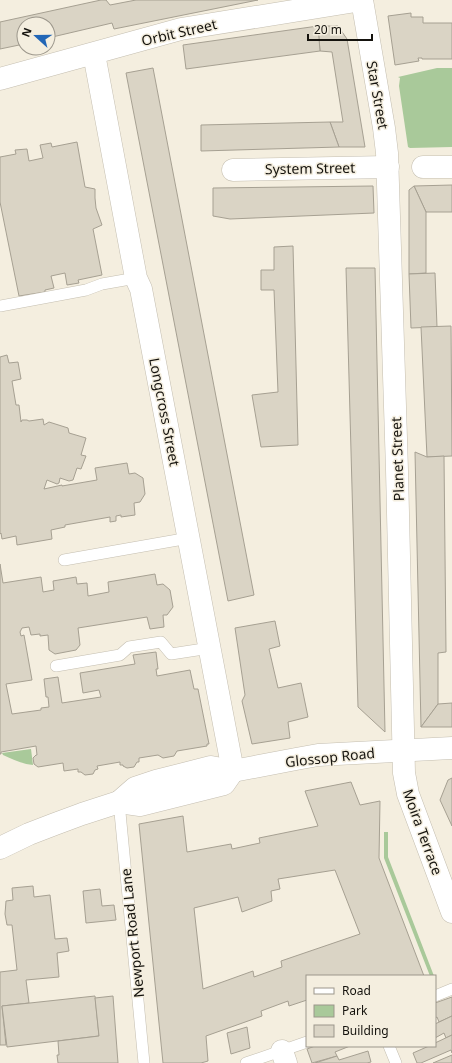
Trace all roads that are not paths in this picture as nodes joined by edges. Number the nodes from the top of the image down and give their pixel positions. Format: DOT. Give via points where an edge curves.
graph roads {
  1 [pos="362,0"];
  2 [pos="94,54"];
  3 [pos="0,79"];
  4 [pos="388,167"];
  5 [pos="423,167"];
  6 [pos="452,167"];
  7 [pos="233,170"];
  8 [pos="136,278"];
  9 [pos="0,306"];
  10 [pos="189,538"];
  11 [pos="64,560"];
  12 [pos="210,648"];
  13 [pos="56,666"];
  14 [pos="452,748"];
  15 [pos="403,751"];
  16 [pos="233,771"];
  17 [pos="119,802"];
  18 [pos="0,848"];
  19 [pos="452,912"];
  20 [pos="452,989"];
  21 [pos="436,996"];
  22 [pos="306,1043"];
  23 [pos="389,1047"];
  24 [pos="284,1057"];
  25 [pos="144,1063"];
  26 [pos="246,1063"];
  27 [pos="396,1063"];
  1 -- 2 [label="street, Orbit Street" via="181,29"];
  1 -- 4 [label="street, Star Street" via="384,128"];
  2 -- 3 [label="street, Orbit Street"];
  2 -- 8 [label="street, Longcross Street"];
  4 -- 7 [label="street, System Street"];
  4 -- 15 [label="street, Planet Street"];
  5 -- 6 [label="street"];
  8 -- 9 [label="lane"];
  8 -- 10 [label="street, Longcross Street" via="141,289"];
  10 -- 11 [label="lane"];
  10 -- 12 [label="street, Longcross Street"];
  12 -- 13 [label="lane" via="171,654 162,642 130,647 120,655"];
  12 -- 16 [label="street, Longcross Street"];
  14 -- 15 [label="street, Glossop Road"];
  15 -- 16 [label="street, Glossop Road" via="318,755"];
  15 -- 19 [label="street, Moira Terrace" via="408,794"];
  16 -- 17 [label="street" via="224,784 140,805"];
  17 -- 18 [label="street" via="55,824"];
  17 -- 25 [label="lane, Newport Road Lane"];
  20 -- 21 [label="lane"];
  22 -- 24 [label="lane"];
  23 -- 27 [label="lane"];
  24 -- 26 [label="lane"];
}
